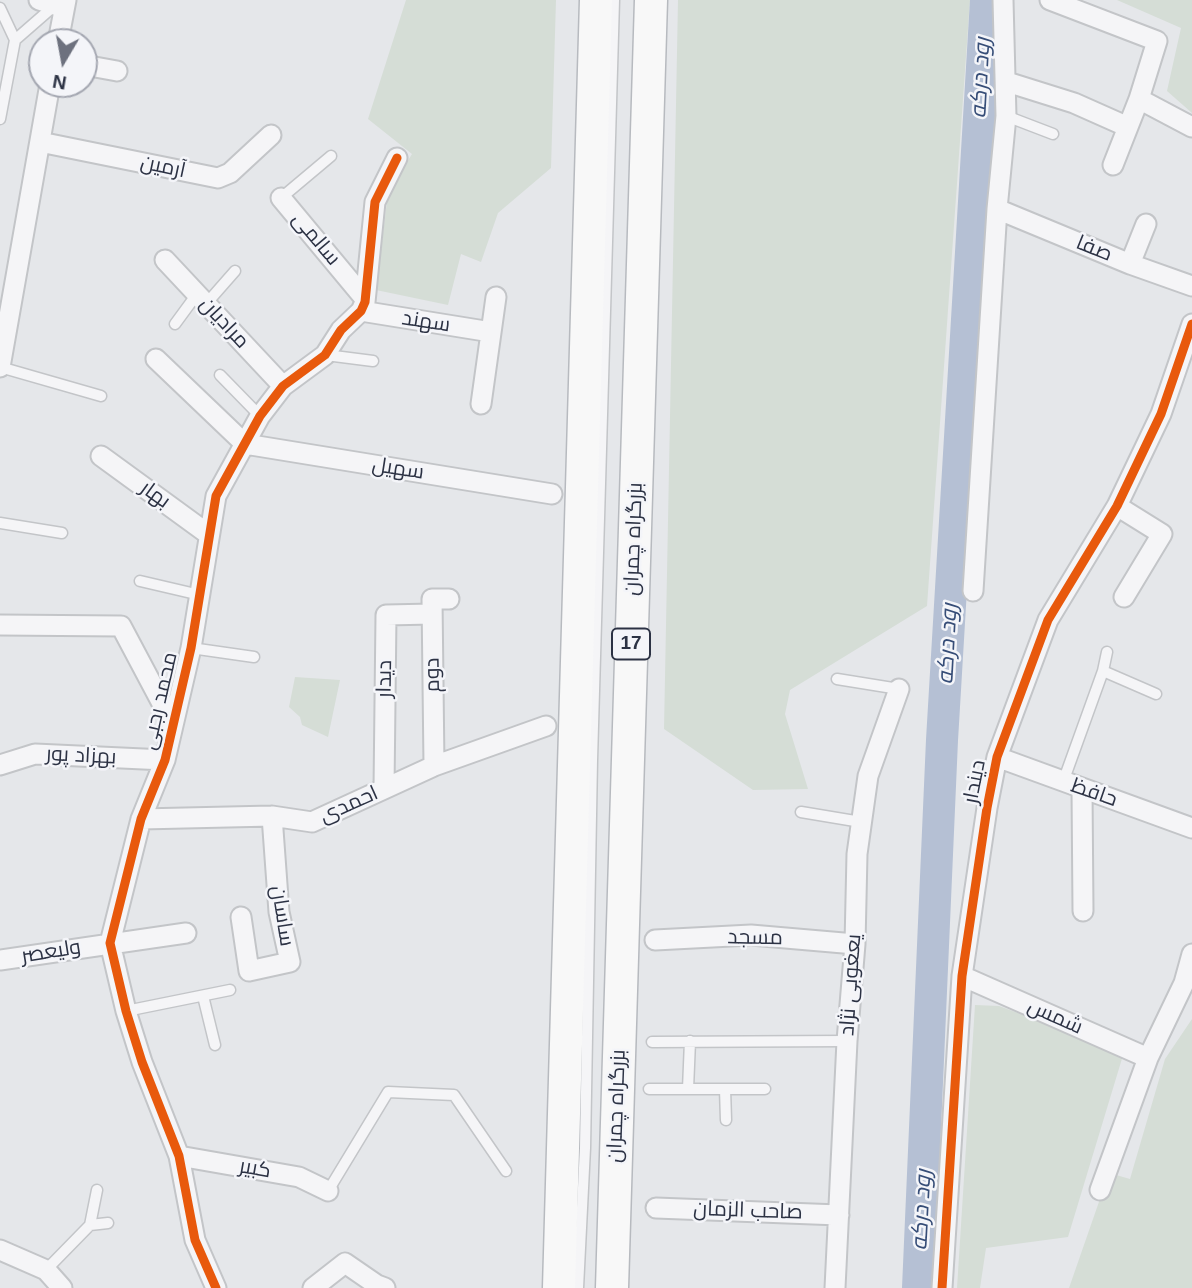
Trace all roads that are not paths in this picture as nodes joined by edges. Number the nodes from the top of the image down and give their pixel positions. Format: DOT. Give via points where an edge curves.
graph roads {
  1 [pos="596,0"];
  2 [pos="614,0"];
  3 [pos="651,0"];
  4 [pos="1003,0"];
  5 [pos="1050,0"];
  6 [pos="56,3"];
  7 [pos="0,8"];
  8 [pos="57,28"];
  9 [pos="15,40"];
  10 [pos="98,68"];
  11 [pos="117,71"];
  12 [pos="1007,82"];
  13 [pos="48,98"];
  14 [pos="1139,99"];
  15 [pos="1006,116"];
  16 [pos="0,119"];
  17 [pos="1128,127"];
  18 [pos="1192,127"];
  19 [pos="1053,134"];
  20 [pos="271,135"];
  21 [pos="40,142"];
  22 [pos="331,156"];
  23 [pos="397,158"];
  24 [pos="1113,165"];
  25 [pos="281,198"];
  26 [pos="997,209"];
  27 [pos="1146,224"];
  28 [pos="165,260"];
  29 [pos="1130,264"];
  30 [pos="235,271"];
  31 [pos="1192,286"];
  32 [pos="496,297"];
  33 [pos="201,299"];
  34 [pos="363,305"];
  35 [pos="175,324"];
  36 [pos="1192,324"];
  37 [pos="491,332"];
  38 [pos="325,355"];
  39 [pos="156,359"];
  40 [pos="373,360"];
  41 [pos="0,367"];
  42 [pos="220,375"];
  43 [pos="283,386"];
  44 [pos="101,396"];
  45 [pos="481,404"];
  46 [pos="260,416"];
  47 [pos="245,444"];
  48 [pos="101,456"];
  49 [pos="552,494"];
  50 [pos="1116,506"];
  51 [pos="0,523"];
  52 [pos="62,533"];
  53 [pos="208,534"];
  54 [pos="140,581"];
  55 [pos="973,591"];
  56 [pos="200,594"];
  57 [pos="1124,597"];
  58 [pos="449,599"];
  59 [pos="432,614"];
  60 [pos="0,625"];
  61 [pos="191,648"];
  62 [pos="1107,652"];
  63 [pos="254,657"];
  64 [pos="1103,671"];
  65 [pos="837,679"];
  66 [pos="899,689"];
  67 [pos="1156,694"];
  68 [pos="173,724"];
  69 [pos="546,726"];
  70 [pos="997,757"];
  71 [pos="165,760"];
  72 [pos="0,765"];
  73 [pos="434,766"];
  74 [pos="1063,782"];
  75 [pos="384,789"];
  76 [pos="1082,789"];
  77 [pos="801,812"];
  78 [pos="272,816"];
  79 [pos="141,819"];
  80 [pos="861,822"];
  81 [pos="1192,828"];
  82 [pos="1083,911"];
  83 [pos="241,917"];
  84 [pos="186,933"];
  85 [pos="654,940"];
  86 [pos="110,943"];
  87 [pos="855,944"];
  88 [pos="1192,954"];
  89 [pos="0,960"];
  90 [pos="962,976"];
  91 [pos="230,990"];
  92 [pos="204,996"];
  93 [pos="125,1011"];
  94 [pos="690,1041"];
  95 [pos="847,1041"];
  96 [pos="652,1042"];
  97 [pos="215,1045"];
  98 [pos="1148,1058"];
  99 [pos="724,1088"];
  100 [pos="649,1089"];
  101 [pos="688,1089"];
  102 [pos="765,1089"];
  103 [pos="726,1121"];
  104 [pos="179,1156"];
  105 [pos="506,1171"];
  106 [pos="1100,1190"];
  107 [pos="97,1191"];
  108 [pos="328,1191"];
  109 [pos="656,1208"];
  110 [pos="839,1215"];
  111 [pos="108,1223"];
  112 [pos="90,1225"];
  113 [pos="0,1250"];
  114 [pos="46,1269"];
  115 [pos="62,1288"];
  116 [pos="216,1288"];
  117 [pos="313,1288"];
  118 [pos="385,1288"];
  119 [pos="559,1288"];
  120 [pos="578,1288"];
  121 [pos="611,1288"];
  122 [pos="835,1288"];
  123 [pos="942,1288"];
  1 -- 119 [label="highway"];
  2 -- 120 [label="lane"];
  3 -- 121 [label="highway, بزرگراه چمران / 17"];
  4 -- 12 [label="street"];
  5 -- 14 [label="street" via="1157,41"];
  6 -- 8 [label="street"];
  6 -- 9 [label="lane"];
  7 -- 9 [label="lane"];
  9 -- 16 [label="lane"];
  10 -- 11 [label="street"];
  12 -- 15 [label="street"];
  12 -- 17 [label="street" via="1074,103"];
  13 -- 21 [label="street"];
  14 -- 17 [label="street"];
  14 -- 18 [label="street"];
  15 -- 19 [label="lane"];
  15 -- 26 [label="street"];
  17 -- 24 [label="street"];
  20 -- 21 [label="street, آرمین" via="230,173 218,178"];
  21 -- 41 [label="street"];
  22 -- 25 [label="lane, سالمی"];
  23 -- 34 [label="street" via="375,202"];
  25 -- 34 [label="street, سالمی"];
  26 -- 29 [label="street, صفا"];
  26 -- 55 [label="street"];
  27 -- 29 [label="street"];
  28 -- 33 [label="street, مرادیان"];
  29 -- 31 [label="street, صفا"];
  30 -- 33 [label="lane"];
  32 -- 37 [label="street"];
  33 -- 35 [label="lane"];
  33 -- 43 [label="street, مرادیان"];
  34 -- 37 [label="street, سهند"];
  34 -- 38 [label="street, محمد رجبی"];
  36 -- 50 [label="street, دیندار" via="1161,414"];
  37 -- 45 [label="street"];
  38 -- 40 [label="lane"];
  38 -- 43 [label="street, محمد رجبی"];
  39 -- 47 [label="street"];
  41 -- 44 [label="lane"];
  42 -- 46 [label="lane"];
  43 -- 46 [label="street, محمد رجبی"];
  46 -- 47 [label="street, محمد رجبی"];
  47 -- 49 [label="street, سهیل"];
  47 -- 53 [label="street, محمد رجبی" via="216,496"];
  48 -- 53 [label="street, بهار"];
  50 -- 57 [label="street" via="1162,534"];
  50 -- 70 [label="street, دیندار" via="1048,620"];
  51 -- 52 [label="lane"];
  53 -- 56 [label="street, محمد رجبی"];
  54 -- 56 [label="lane"];
  56 -- 61 [label="street, محمد رجبی"];
  58 -- 59 [label="street" via="432,599"];
  59 -- 73 [label="street, دوم"];
  59 -- 75 [label="street, دیدار" via="386,615"];
  60 -- 68 [label="street" via="121,626"];
  61 -- 63 [label="lane"];
  61 -- 68 [label="street, محمد رجبی"];
  62 -- 64 [label="lane"];
  64 -- 67 [label="lane"];
  64 -- 74 [label="lane"];
  65 -- 66 [label="lane"];
  66 -- 80 [label="street, یعغوبی نژاد" via="868,776"];
  68 -- 71 [label="street, محمد رجبی"];
  69 -- 73 [label="street, احمدی"];
  70 -- 74 [label="street, حافظ"];
  70 -- 90 [label="street, دیندار"];
  71 -- 72 [label="street, بهزاد پور" via="35,754"];
  71 -- 79 [label="street, محمد رجبی"];
  73 -- 75 [label="street, احمدی"];
  74 -- 76 [label="street, حافظ"];
  75 -- 78 [label="street, احمدی" via="312,821"];
  76 -- 81 [label="street, حافظ"];
  76 -- 82 [label="street"];
  77 -- 80 [label="lane"];
  78 -- 79 [label="street, احمدی"];
  78 -- 83 [label="street, ساسان" via="279,912 290,962 249,971"];
  79 -- 86 [label="street, محمد رجبی"];
  80 -- 87 [label="street, یعغوبی نژاد"];
  84 -- 86 [label="street, ولیعصر"];
  85 -- 87 [label="street, مسجد" via="751,935"];
  86 -- 89 [label="street, ولیعصر"];
  86 -- 93 [label="street, محمد رجبی"];
  87 -- 95 [label="street, یعغوبی نژاد"];
  88 -- 98 [label="street" via="1184,983"];
  90 -- 98 [label="street, شمس"];
  90 -- 123 [label="street, دیندار"];
  91 -- 92 [label="lane"];
  92 -- 93 [label="lane"];
  92 -- 97 [label="lane"];
  93 -- 104 [label="street, محمد رجبی"];
  94 -- 95 [label="lane"];
  94 -- 96 [label="lane"];
  94 -- 101 [label="lane"];
  95 -- 110 [label="street, یعغوبی نژاد"];
  98 -- 106 [label="street"];
  99 -- 101 [label="lane"];
  99 -- 102 [label="lane"];
  99 -- 103 [label="lane"];
  100 -- 101 [label="lane"];
  104 -- 108 [label="street, کبیر" via="299,1177"];
  104 -- 116 [label="street, محمد رجبی" via="195,1240"];
  105 -- 108 [label="lane" via="454,1095 388,1092"];
  107 -- 112 [label="lane"];
  109 -- 110 [label="street, صاحب الزمان"];
  110 -- 122 [label="street, یعغوبی نژاد"];
  111 -- 112 [label="lane"];
  112 -- 114 [label="lane"];
  113 -- 114 [label="street"];
  114 -- 115 [label="street"];
  117 -- 118 [label="street" via="345,1263"];
}
